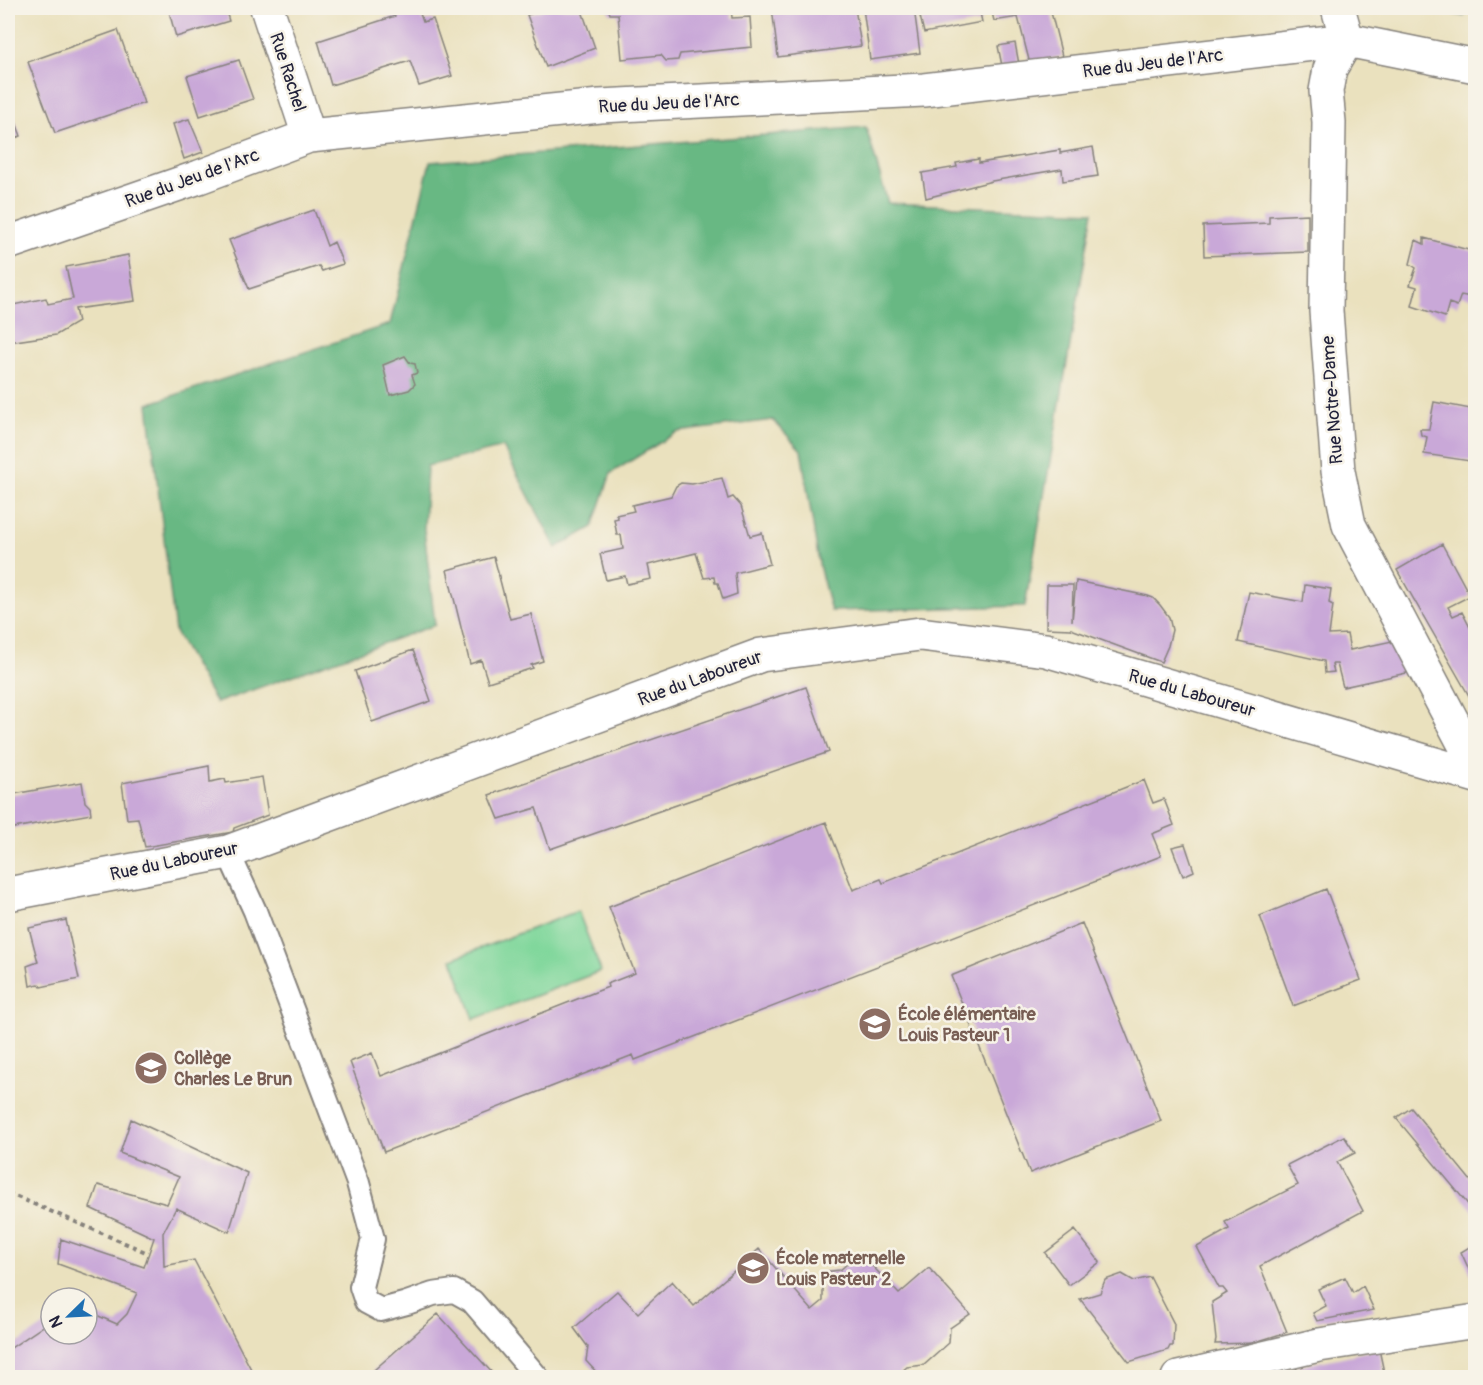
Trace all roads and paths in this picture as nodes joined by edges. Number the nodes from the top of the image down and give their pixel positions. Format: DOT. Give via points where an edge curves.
graph roads {
  1 [pos="267,8"];
  2 [pos="1338,8"];
  3 [pos="1347,40"];
  4 [pos="1476,66"];
  5 [pos="309,136"];
  6 [pos="8,243"];
  7 [pos="1476,766"];
  8 [pos="1476,776"];
  9 [pos="228,852"];
  10 [pos="8,894"];
  11 [pos="8,1193"];
  12 [pos="148,1253"];
  13 [pos="1476,1321"];
  14 [pos="538,1377"];
  15 [pos="1178,1377"];
  1 -- 5 [label="street, Rue Rachel"];
  2 -- 3 [label="street"];
  3 -- 4 [label="street, Rue du Jeu de l'Arc"];
  3 -- 5 [label="street, Rue du Jeu de l'Arc" via="924,90 600,105"];
  3 -- 7 [label="street, Rue Notre-Dame" via="1330,69 1326,91 1326,311 1338,471 1349,525"];
  5 -- 6 [label="street, Rue du Jeu de l'Arc"];
  8 -- 9 [label="street, Rue du Laboureur" via="1046,650 920,634 761,655"];
  9 -- 10 [label="street, Rue du Laboureur"];
  9 -- 14 [label="lane" via="255,911 358,1183 373,1239 360,1287 366,1302 381,1310 454,1291 472,1301"];
  11 -- 12 [label="path"];
  13 -- 15 [label="street" via="1319,1345"];
}
